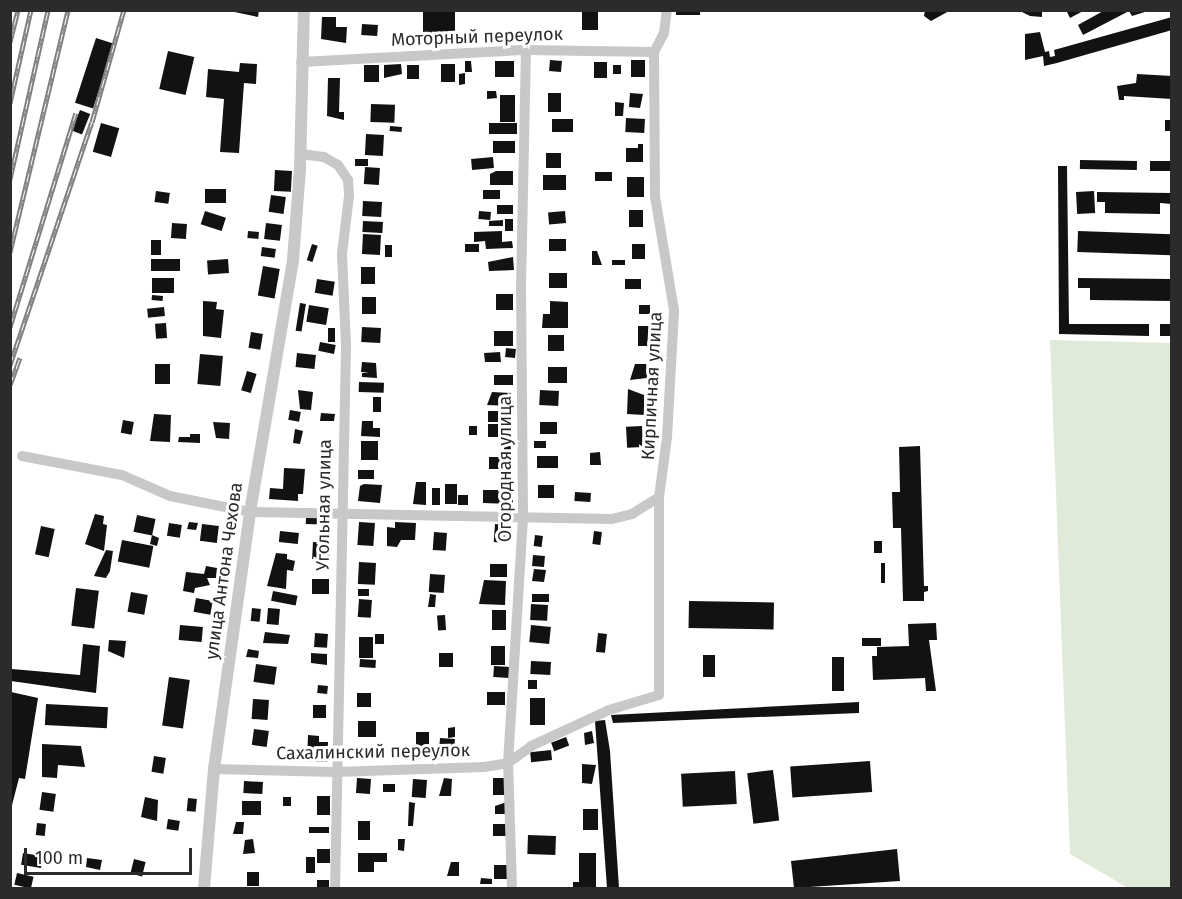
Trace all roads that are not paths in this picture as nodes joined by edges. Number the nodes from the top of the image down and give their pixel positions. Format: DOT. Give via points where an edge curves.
graph roads {
  1 [pos="304,10"];
  2 [pos="667,10"];
  3 [pos="526,50"];
  4 [pos="654,52"];
  5 [pos="301,62"];
  6 [pos="300,154"];
  7 [pos="22,456"];
  8 [pos="659,497"];
  9 [pos="250,512"];
  10 [pos="342,514"];
  11 [pos="523,515"];
  12 [pos="659,695"];
  13 [pos="508,763"];
  14 [pos="214,769"];
  15 [pos="335,772"];
  16 [pos="204,888"];
  17 [pos="335,888"];
  18 [pos="512,888"];
  1 -- 5 [label="street"];
  2 -- 4 [label="street, Кирпичная улица" via="664,33"];
  3 -- 4 [label="street, Моторный переулок"];
  3 -- 5 [label="street, Моторный переулок"];
  3 -- 11 [label="street, Огородная улица" via="521,287"];
  4 -- 8 [label="street, Кирпичная улица" via="655,196 674,310 668,437"];
  5 -- 6 [label="street"];
  6 -- 9 [label="street, улица Антона Чехова" via="293,260"];
  6 -- 10 [label="street, Угольная улица" via="332,161 348,180 342,254 346,347"];
  7 -- 9 [label="street" via="122,475 170,496"];
  8 -- 11 [label="street" via="622,518"];
  8 -- 12 [label="street, Кирпичная улица"];
  9 -- 10 [label="street"];
  9 -- 14 [label="street, улица Антона Чехова"];
  10 -- 11 [label="street"];
  10 -- 15 [label="street, Угольная улица"];
  11 -- 13 [label="street, Огородная улица"];
  12 -- 13 [label="street, Сахалинский переулок" via="609,710 531,746"];
  13 -- 15 [label="street, Сахалинский переулок" via="462,770"];
  13 -- 18 [label="street, Огородная улица"];
  14 -- 15 [label="street, Сахалинский переулок"];
  14 -- 16 [label="street, улица Антона Чехова"];
  15 -- 17 [label="street, Угольная улица"];
}
